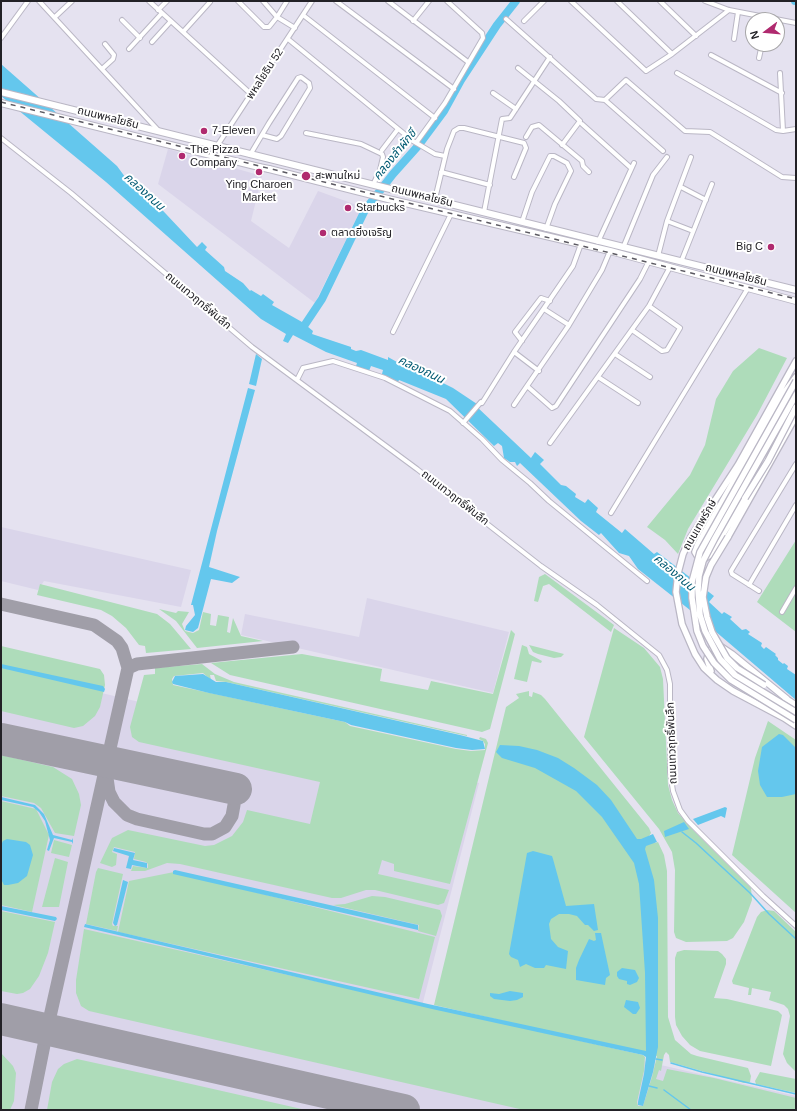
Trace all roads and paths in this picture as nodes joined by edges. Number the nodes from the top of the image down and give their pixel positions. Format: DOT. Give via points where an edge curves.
graph roads {
  1 [pos="28,1"];
  2 [pos="39,1"];
  3 [pos="72,1"];
  4 [pos="149,1"];
  5 [pos="168,1"];
  6 [pos="238,1"];
  7 [pos="263,1"];
  8 [pos="287,1"];
  9 [pos="312,1"];
  10 [pos="336,1"];
  11 [pos="388,1"];
  12 [pos="429,1"];
  13 [pos="447,1"];
  14 [pos="544,1"];
  15 [pos="572,1"];
  16 [pos="617,1"];
  17 [pos="660,1"];
  18 [pos="705,1"];
  19 [pos="210,2"];
  20 [pos="158,10"];
  21 [pos="729,10"];
  22 [pos="738,12"];
  23 [pos="162,13"];
  24 [pos="745,14"];
  25 [pos="303,15"];
  26 [pos="55,17"];
  27 [pos="278,17"];
  28 [pos="506,19"];
  29 [pos="122,20"];
  30 [pos="171,21"];
  31 [pos="413,21"];
  32 [pos="524,21"];
  33 [pos="785,21"];
  34 [pos="796,23"];
  35 [pos="295,28"];
  36 [pos="183,32"];
  37 [pos="696,36"];
  38 [pos="1,38"];
  39 [pos="140,38"];
  40 [pos="288,39"];
  41 [pos="734,39"];
  42 [pos="152,42"];
  43 [pos="105,44"];
  44 [pos="129,49"];
  45 [pos="760,52"];
  46 [pos="672,54"];
  47 [pos="711,55"];
  48 [pos="550,57"];
  49 [pos="759,58"];
  50 [pos="468,62"];
  51 [pos="518,68"];
  52 [pos="102,69"];
  53 [pos="677,73"];
  54 [pos="780,73"];
  55 [pos="534,81"];
  56 [pos="454,89"];
  57 [pos="1,92"];
  58 [pos="494,93"];
  59 [pos="782,93"];
  60 [pos="252,95"];
  61 [pos="605,100"];
  62 [pos="2,103"];
  63 [pos="516,109"];
  64 [pos="435,118"];
  65 [pos="582,124"];
  66 [pos="398,129"];
  67 [pos="796,129"];
  68 [pos="159,131"];
  69 [pos="783,131"];
  70 [pos="306,133"];
  71 [pos="262,135"];
  72 [pos="526,137"];
  73 [pos="1,138"];
  74 [pos="499,138"];
  75 [pos="418,144"];
  76 [pos="562,145"];
  77 [pos="217,146"];
  78 [pos="382,150"];
  79 [pos="662,151"];
  80 [pos="250,155"];
  81 [pos="445,156"];
  82 [pos="667,157"];
  83 [pos="691,157"];
  84 [pos="634,163"];
  85 [pos="631,168"];
  86 [pos="441,172"];
  87 [pos="589,172"];
  88 [pos="514,177"];
  89 [pos="796,178"];
  90 [pos="712,184"];
  91 [pos="490,185"];
  92 [pos="375,186"];
  93 [pos="681,187"];
  94 [pos="435,199"];
  95 [pos="706,200"];
  96 [pos="484,212"];
  97 [pos="451,214"];
  98 [pos="481,221"];
  99 [pos="667,221"];
  100 [pos="522,222"];
  101 [pos="546,229"];
  102 [pos="693,231"];
  103 [pos="544,236"];
  104 [pos="598,242"];
  105 [pos="580,244"];
  106 [pos="623,248"];
  107 [pos="610,251"];
  108 [pos="658,256"];
  109 [pos="648,262"];
  110 [pos="681,262"];
  111 [pos="670,267"];
  112 [pos="748,288"];
  113 [pos="796,290"];
  114 [pos="550,301"];
  115 [pos="796,301"];
  116 [pos="649,306"];
  117 [pos="544,310"];
  118 [pos="569,325"];
  119 [pos="632,330"];
  120 [pos="393,332"];
  121 [pos="522,340"];
  122 [pos="514,352"];
  123 [pos="615,354"];
  124 [pos="796,361"];
  125 [pos="539,370"];
  126 [pos="598,376"];
  127 [pos="650,377"];
  128 [pos="796,377"];
  129 [pos="297,380"];
  130 [pos="796,381"];
  131 [pos="528,386"];
  132 [pos="796,395"];
  133 [pos="638,403"];
  134 [pos="514,405"];
  135 [pos="796,408"];
  136 [pos="796,416"];
  137 [pos="463,423"];
  138 [pos="550,443"];
  139 [pos="796,464"];
  140 [pos="738,465"];
  141 [pos="796,505"];
  142 [pos="611,513"];
  143 [pos="704,532"];
  144 [pos="710,555"];
  145 [pos="647,581"];
  146 [pos="749,585"];
  147 [pos="796,588"];
  148 [pos="759,591"];
  149 [pos="782,612"];
  150 [pos="717,680"];
  151 [pos="787,699"];
  152 [pos="796,705"];
  153 [pos="796,712"];
  154 [pos="796,720"];
  155 [pos="796,726"];
  156 [pos="796,926"];
  1 -- 38 [label="street"];
  2 -- 26 [label="street"];
  3 -- 26 [label="street"];
  4 -- 20 [label="street"];
  5 -- 20 [label="street"];
  6 -- 27 [label="street" via="264,27 269,27"];
  7 -- 27 [label="street"];
  8 -- 27 [label="street"];
  9 -- 25 [label="street, พหลโยธิน 52"];
  10 -- 56 [label="street"];
  11 -- 31 [label="street"];
  12 -- 31 [label="street"];
  13 -- 50 [label="street" via="483,34"];
  14 -- 32 [label="street"];
  15 -- 46 [label="street" via="645,71"];
  16 -- 46 [label="street"];
  17 -- 37 [label="street"];
  18 -- 21 [label="street"];
  19 -- 36 [label="street"];
  20 -- 23 [label="street"];
  21 -- 22 [label="street"];
  21 -- 37 [label="street"];
  22 -- 24 [label="street"];
  22 -- 41 [label="street"];
  23 -- 30 [label="street"];
  23 -- 39 [label="street"];
  25 -- 35 [label="street, พหลโยธิน 52"];
  25 -- 64 [label="street"];
  26 -- 52 [label="street"];
  27 -- 35 [label="street"];
  28 -- 48 [label="street"];
  29 -- 39 [label="street"];
  30 -- 36 [label="street"];
  30 -- 42 [label="street"];
  31 -- 50 [label="street"];
  33 -- 34 [label="street"];
  35 -- 40 [label="street, พหลโยธิน 52"];
  36 -- 60 [label="street"];
  37 -- 46 [label="street"];
  39 -- 44 [label="street"];
  40 -- 60 [label="street, พหลโยธิน 52"];
  40 -- 66 [label="street"];
  43 -- 52 [label="street" via="114,55"];
  45 -- 49 [label="street"];
  47 -- 59 [label="street"];
  48 -- 55 [label="street"];
  48 -- 61 [label="street" via="595,98"];
  50 -- 56 [label="street"];
  51 -- 55 [label="street"];
  52 -- 68 [label="street"];
  53 -- 69 [label="street" via="776,130"];
  54 -- 59 [label="street"];
  55 -- 63 [label="street"];
  55 -- 76 [label="street" via="580,121"];
  56 -- 64 [label="street"];
  57 -- 68 [label="main road, ถนนพหลโยธิน"];
  58 -- 63 [label="street"];
  59 -- 69 [label="street"];
  60 -- 77 [label="street, พหลโยธิน 52"];
  61 -- 79 [label="street"];
  61 -- 89 [label="street" via="626,80 685,131 710,132 782,177"];
  62 -- 97 [label="main road, ถนนพหลโยธิน"];
  63 -- 74 [label="street" via="510,118 502,118"];
  64 -- 75 [label="street"];
  65 -- 85 [label="street"];
  66 -- 75 [label="street"];
  66 -- 78 [label="street"];
  67 -- 69 [label="street"];
  68 -- 77 [label="main road, ถนนพหลโยธิน"];
  70 -- 92 [label="street" via="361,144 382,154 383,159"];
  71 -- 71 [label="street" via="298,78 301,77 309,83 310,88 281,136 277,139"];
  71 -- 80 [label="street"];
  72 -- 76 [label="street" via="532,127 539,125"];
  73 -- 129 [label="street, ถนนเทวฤทธิ์พันลึก" via="71,193 252,347"];
  74 -- 81 [label="street" via="459,128 454,131"];
  74 -- 88 [label="street" via="522,142 525,145"];
  74 -- 91 [label="street"];
  75 -- 81 [label="street"];
  76 -- 87 [label="street" via="582,161"];
  77 -- 80 [label="main road, ถนนพหลโยธิน"];
  80 -- 92 [label="main road, ถนนพหลโยธิน"];
  81 -- 86 [label="street"];
  82 -- 106 [label="street" via="653,175"];
  83 -- 93 [label="street"];
  84 -- 85 [label="street"];
  85 -- 104 [label="street"];
  86 -- 91 [label="street"];
  86 -- 94 [label="street"];
  90 -- 95 [label="street"];
  91 -- 96 [label="street"];
  92 -- 94 [label="main road, ถนนพหลโยธิน"];
  93 -- 95 [label="street"];
  93 -- 99 [label="street"];
  94 -- 96 [label="main road, ถนนพหลโยธิน"];
  95 -- 102 [label="street"];
  96 -- 98 [label="main road" via="485,217"];
  96 -- 100 [label="main road, ถนนพหลโยธิน"];
  97 -- 98 [label="main road, ถนนพหลโยธิน"];
  97 -- 120 [label="street"];
  98 -- 103 [label="main road, ถนนพหลโยธิน"];
  99 -- 102 [label="street"];
  99 -- 108 [label="street"];
  100 -- 101 [label="main road, ถนนพหลโยธิน"];
  100 -- 101 [label="street" via="532,192 550,156 554,156 567,164 572,171 555,204"];
  101 -- 103 [label="main road"];
  101 -- 104 [label="main road, ถนนพหลโยธิน"];
  102 -- 110 [label="street"];
  103 -- 105 [label="main road, ถนนพหลโยธิน"];
  104 -- 106 [label="main road, ถนนพหลโยธิน"];
  105 -- 107 [label="main road, ถนนพหลโยธิน"];
  105 -- 114 [label="street" via="573,266"];
  106 -- 108 [label="main road, ถนนพหลโยธิน"];
  107 -- 109 [label="main road, ถนนพหลโยธิน"];
  107 -- 118 [label="street" via="602,270"];
  108 -- 110 [label="main road, ถนนพหลโยธิน"];
  109 -- 111 [label="main road, ถนนพหลโยธิน"];
  109 -- 131 [label="street" via="640,279 556,406 549,406"];
  110 -- 113 [label="main road, ถนนพหลโยธิน"];
  111 -- 112 [label="main road, ถนนพหลโยธิน"];
  111 -- 116 [label="street"];
  112 -- 115 [label="main road, ถนนพหลโยธิน"];
  112 -- 142 [label="street"];
  114 -- 117 [label="street"];
  114 -- 121 [label="street" via="541,298 515,332"];
  116 -- 119 [label="street"];
  116 -- 119 [label="street" via="680,328 666,350 662,351"];
  117 -- 118 [label="street"];
  117 -- 121 [label="street"];
  118 -- 125 [label="street"];
  119 -- 123 [label="street"];
  121 -- 122 [label="street"];
  122 -- 125 [label="street"];
  122 -- 137 [label="street" via="480,403"];
  123 -- 126 [label="street"];
  123 -- 127 [label="street"];
  124 -- 140 [label="main road, ถนนเทพรักษ์"];
  125 -- 131 [label="street"];
  126 -- 133 [label="street"];
  126 -- 138 [label="street"];
  128 -- 143 [label="main road" via="784,393"];
  129 -- 137 [label="street" via="303,368 333,361 407,388 450,411"];
  129 -- 156 [label="street, ถนนเทวฤทธิ์พันลึก" via="541,566 597,605 659,655 667,670 670,684 670,772 680,810 688,821"];
  130 -- 154 [label="main road, ถนนเทพรักษ์, bridge" via="700,552 692,582 692,598 703,646 714,663 731,680"];
  131 -- 134 [label="street"];
  132 -- 153 [label="main road, ถนนเทพรักษ์, bridge" via="703,561 698,590 700,615 705,631 720,659 735,675"];
  135 -- 144 [label="main road"];
  135 -- 144 [label="main road, bridge" via="768,461"];
  136 -- 151 [label="main road, bridge" via="711,565 703,597 706,617 727,658 737,668"];
  137 -- 145 [label="street" via="545,498"];
  139 -- 146 [label="street" via="731,571"];
  140 -- 143 [label="main road"];
  140 -- 150 [label="main road, ถนนเทพรักษ์" via="691,537 683,554 676,592 678,608 689,642 704,668"];
  141 -- 146 [label="street"];
  143 -- 144 [label="main road" via="695,547 695,552 701,559"];
  146 -- 148 [label="street"];
  147 -- 149 [label="street"];
  150 -- 151 [label="main road" via="710,671 707,659 712,649 720,646"];
  150 -- 155 [label="main road, ถนนเทพรักษ์"];
  151 -- 152 [label="main road"];
}
